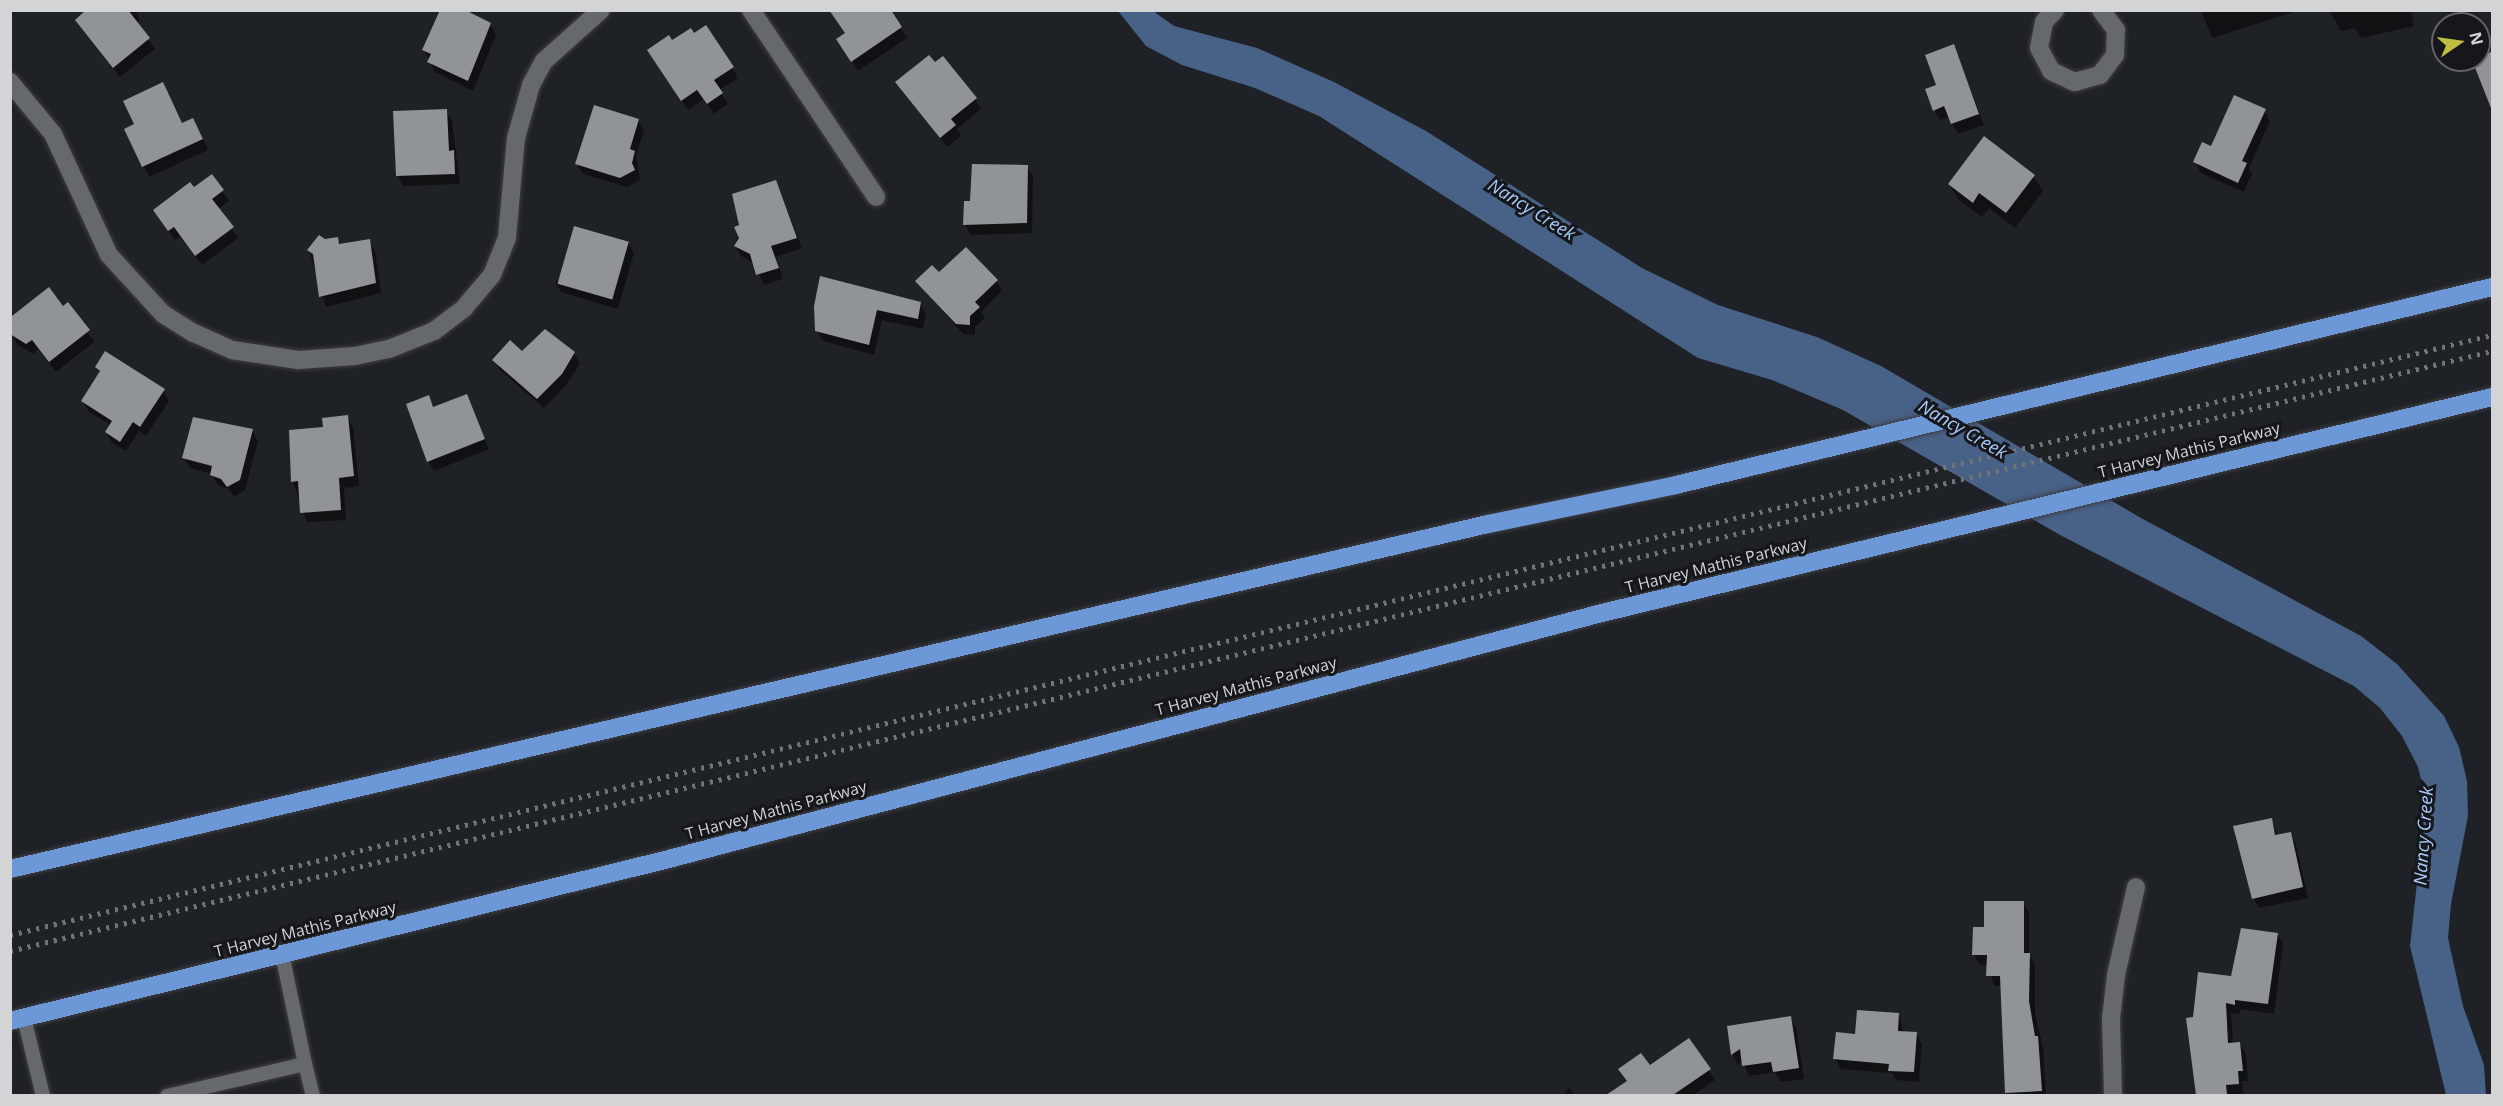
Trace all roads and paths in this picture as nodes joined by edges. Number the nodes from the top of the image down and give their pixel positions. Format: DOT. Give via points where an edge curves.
graph roads {
  1 [pos="601,10"];
  2 [pos="751,10"];
  3 [pos="2055,10"];
  4 [pos="2101,10"];
  5 [pos="10,82"];
  6 [pos="876,197"];
  7 [pos="2493,287"];
  8 [pos="2493,397"];
  9 [pos="10,869"];
  10 [pos="2136,887"];
  11 [pos="282,954"];
  12 [pos="17,1020"];
  13 [pos="305,1064"];
  14 [pos="43,1095"];
  15 [pos="167,1095"];
  16 [pos="313,1095"];
  17 [pos="2113,1095"];
  1 -- 5 [label="street" via="544,61 531,85 516,138 507,238 492,275 464,308 434,331 389,349 355,356 298,360 232,350 163,314 109,255 53,134"];
  2 -- 6 [label="street"];
  3 -- 4 [label="street" via="2044,22 2039,48 2051,71 2075,82 2100,75 2115,55 2116,30"];
  7 -- 9 [label="highway" via="1676,485 1488,524"];
  8 -- 11 [label="highway, T Harvey Mathis Parkway" via="1805,563 665,860"];
  10 -- 17 [label="street" via="2116,975 2111,1019"];
  11 -- 12 [label="highway, T Harvey Mathis Parkway"];
  11 -- 13 [label="lane"];
  12 -- 14 [label="lane"];
  13 -- 15 [label="lane"];
  13 -- 16 [label="lane"];
}
